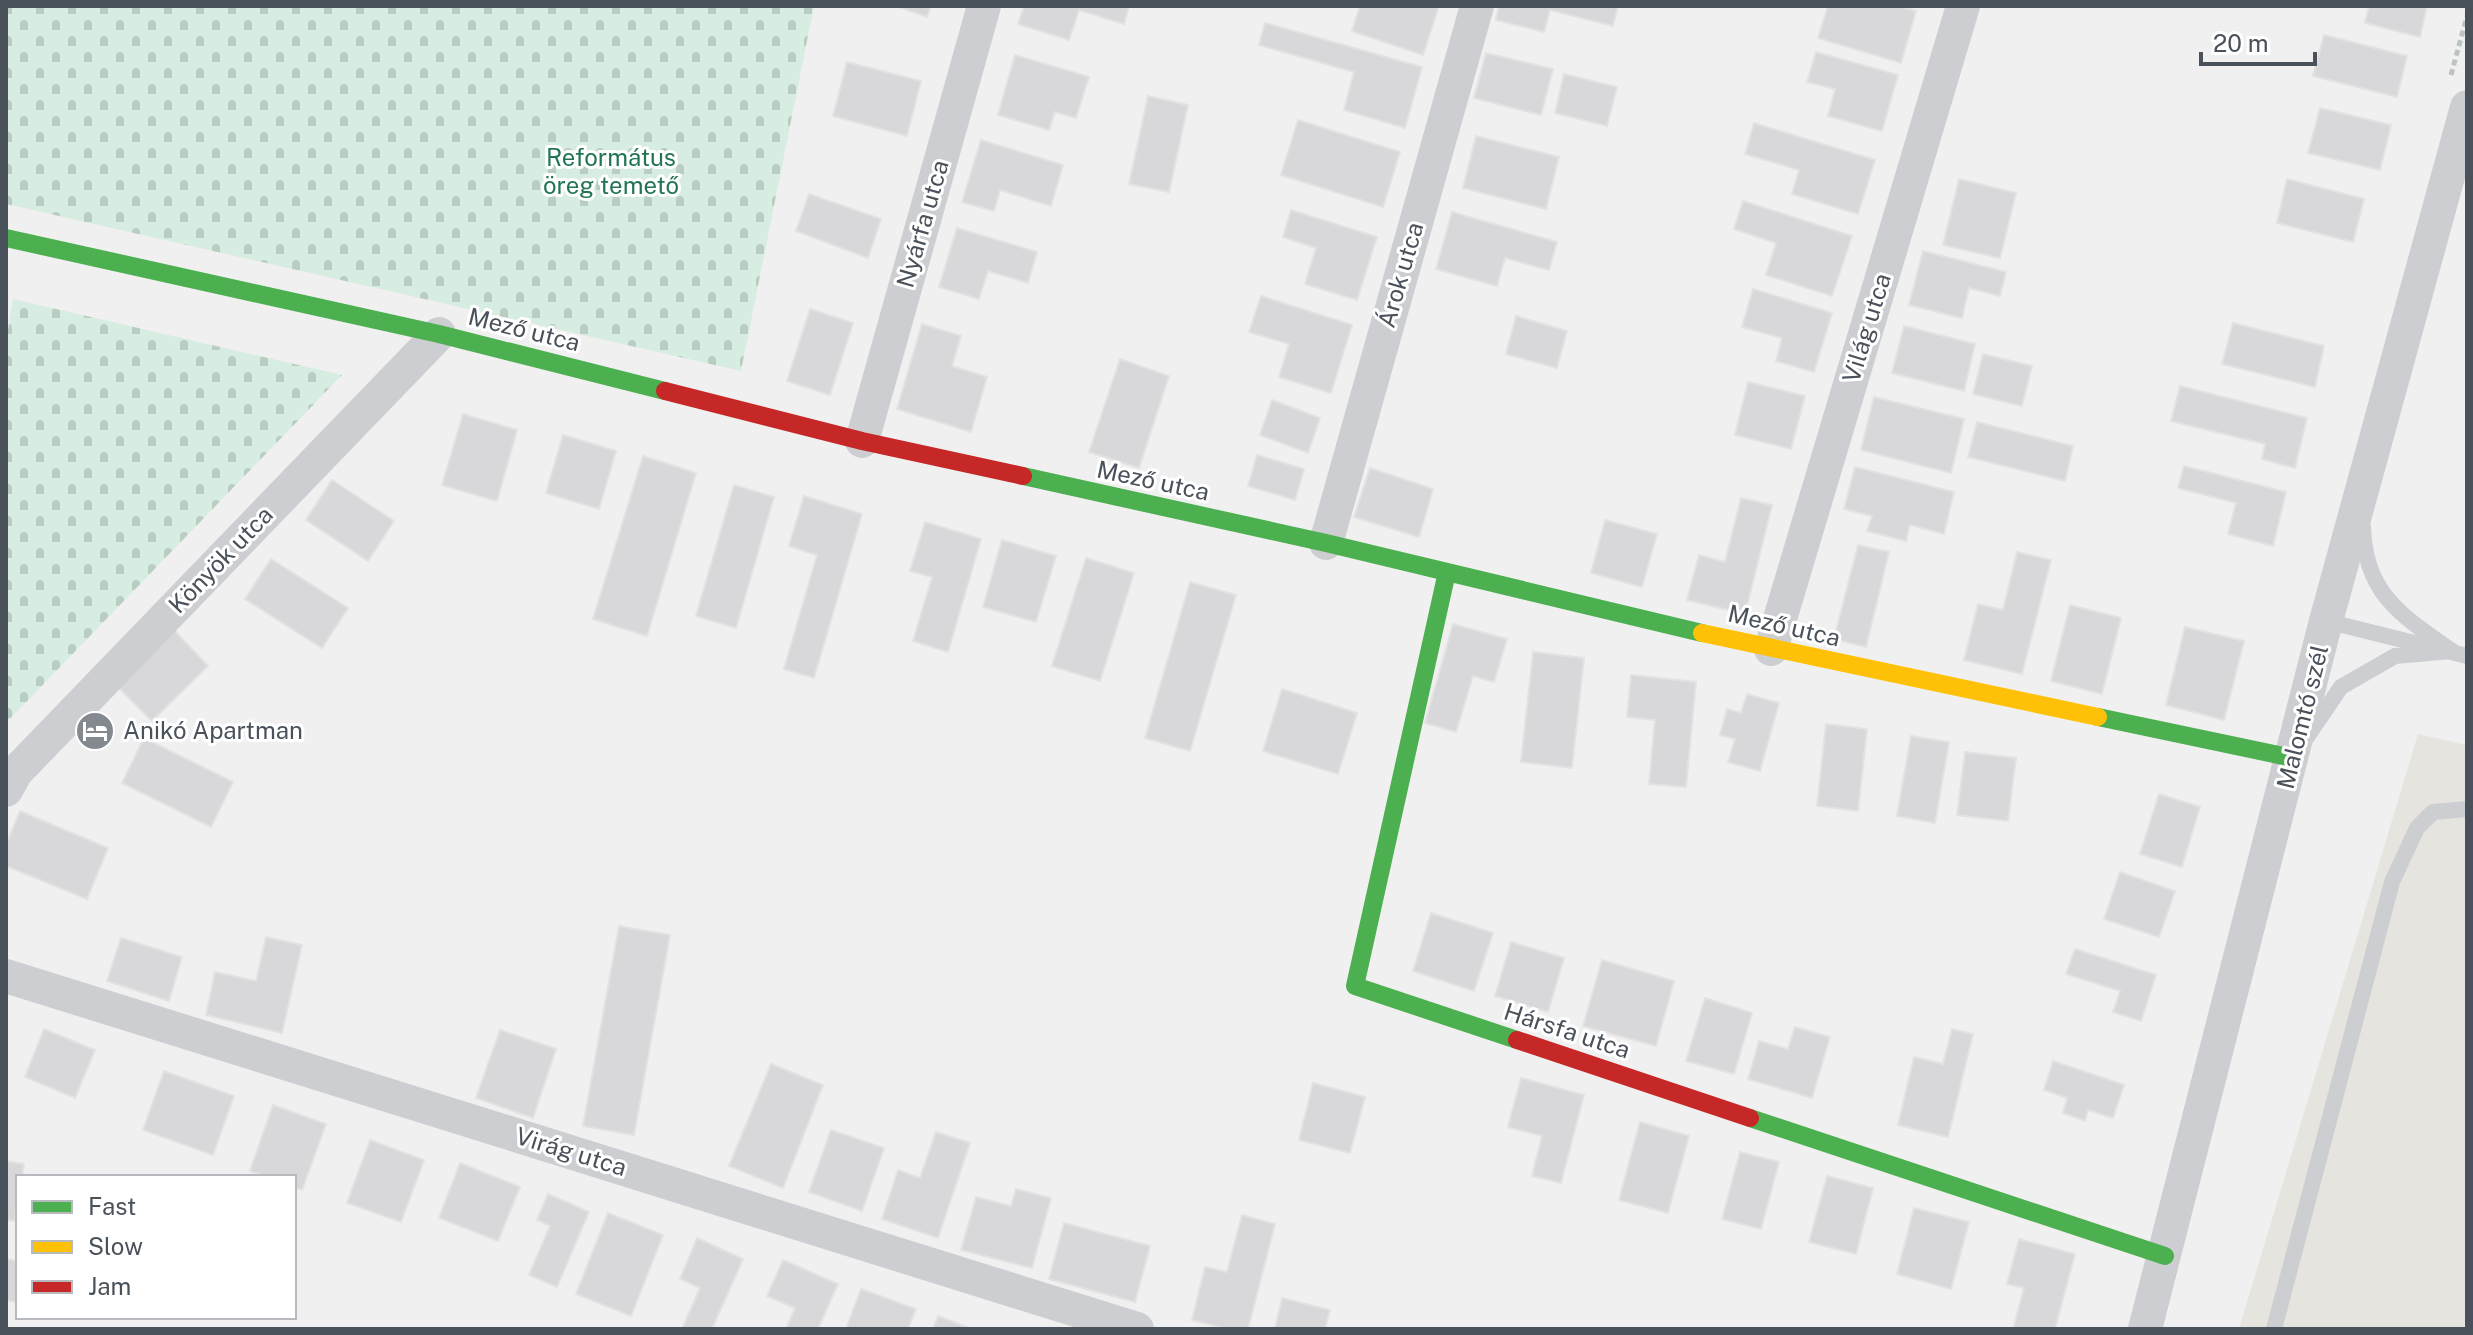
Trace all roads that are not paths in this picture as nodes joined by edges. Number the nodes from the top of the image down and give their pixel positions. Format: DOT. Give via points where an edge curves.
graph roads {
  1 [pos="984,6"];
  2 [pos="1477,6"];
  3 [pos="1963,6"];
  4 [pos="2467,107"];
  5 [pos="6,238"];
  6 [pos="439,334"];
  7 [pos="862,441"];
  8 [pos="2362,489"];
  9 [pos="1326,543"];
  10 [pos="1447,572"];
  11 [pos="2326,621"];
  12 [pos="1771,649"];
  13 [pos="2459,654"];
  14 [pos="2293,758"];
  15 [pos="6,790"];
  16 [pos="2467,809"];
  17 [pos="6,976"];
  18 [pos="2165,1256"];
  19 [pos="1137,1329"];
  20 [pos="2145,1329"];
  21 [pos="2274,1329"];
  1 -- 7 [label="street, Nyárfa utca"];
  2 -- 9 [label="street, Árok utca"];
  3 -- 12 [label="street, Világ utca"];
  4 -- 8 [label="street, Malomtó szél"];
  5 -- 6 [label="street, Mező utca"];
  6 -- 7 [label="street, Mező utca"];
  6 -- 15 [label="street, Könyök utca" via="16,772"];
  7 -- 9 [label="street, Mező utca"];
  8 -- 11 [label="street, Malomtó szél"];
  8 -- 13 [label="lane" via="2364,548 2372,579 2400,615"];
  9 -- 10 [label="street, Mező utca"];
  10 -- 12 [label="street, Mező utca"];
  10 -- 18 [label="street, Hársfa utca" via="1355,986"];
  11 -- 13 [label="lane"];
  11 -- 14 [label="street, Malomtó szél"];
  12 -- 14 [label="street, Mező utca"];
  13 -- 14 [label="lane" via="2395,656 2341,687"];
  14 -- 18 [label="street, Malomtó szél"];
  16 -- 21 [label="lane" via="2433,812 2417,828 2392,882"];
  17 -- 19 [label="street, Virág utca"];
  18 -- 20 [label="street, Malomtó szél"];
}
